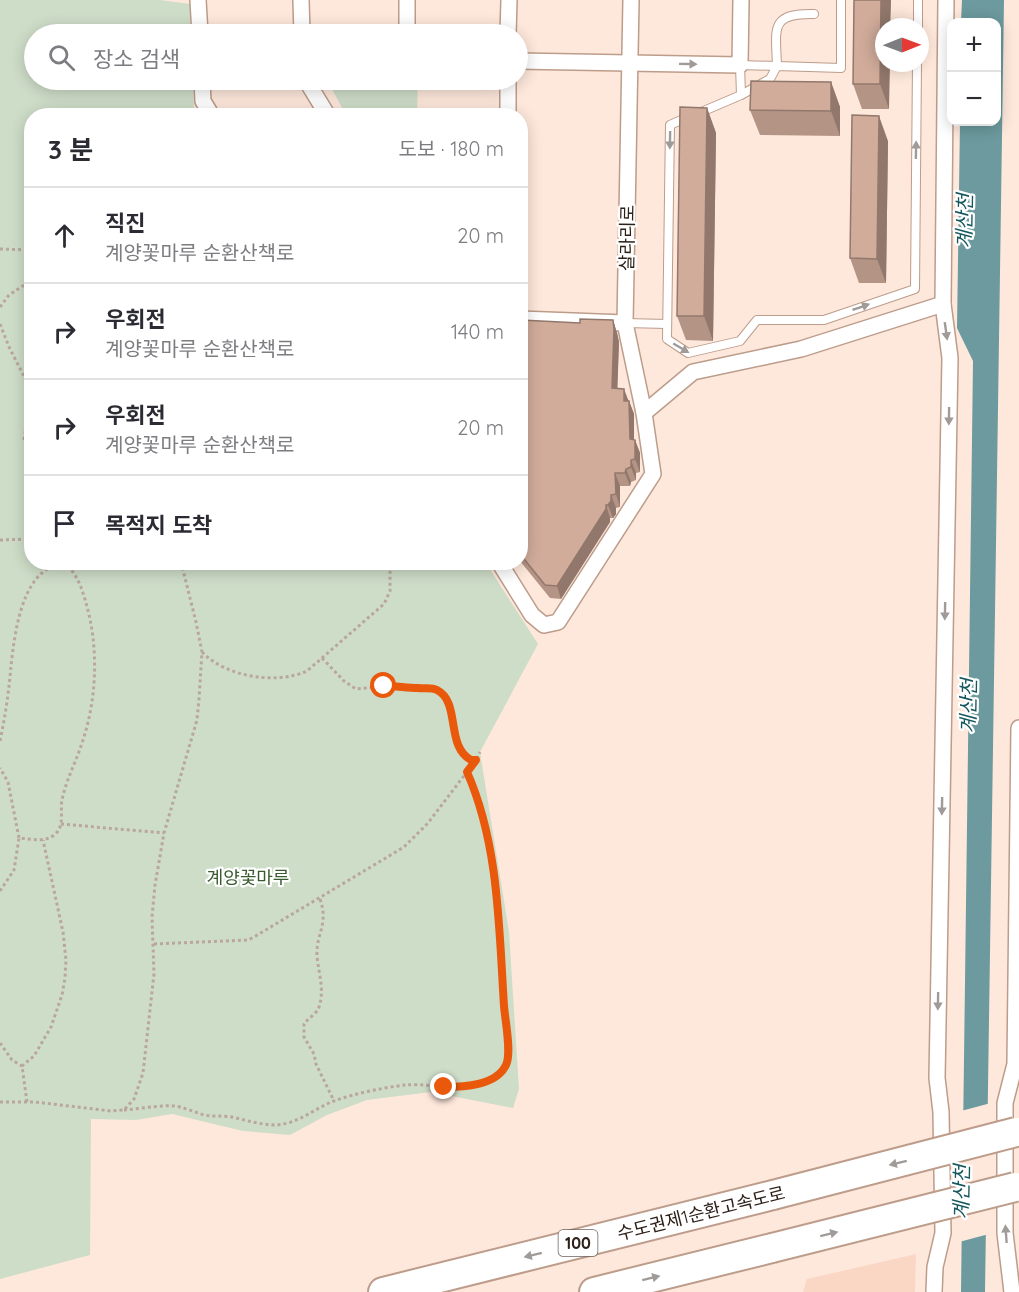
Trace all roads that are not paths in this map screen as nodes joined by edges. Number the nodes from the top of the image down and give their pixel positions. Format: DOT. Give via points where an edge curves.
graph roads {
  1 [pos="198,0"];
  2 [pos="301,0"];
  3 [pos="407,0"];
  4 [pos="509,0"];
  5 [pos="631,0"];
  6 [pos="741,0"];
  7 [pos="841,0"];
  8 [pos="918,0"];
  9 [pos="946,0"];
  10 [pos="814,14"];
  11 [pos="918,18"];
  12 [pos="199,24"];
  13 [pos="302,24"];
  14 [pos="406,24"];
  15 [pos="508,24"];
  16 [pos="528,61"];
  17 [pos="629,63"];
  18 [pos="740,64"];
  19 [pos="777,66"];
  20 [pos="917,72"];
  21 [pos="202,90"];
  22 [pos="312,90"];
  23 [pos="508,90"];
  24 [pos="741,95"];
  25 [pos="207,108"];
  26 [pos="323,108"];
  27 [pos="508,108"];
  28 [pos="943,304"];
  29 [pos="528,319"];
  30 [pos="625,323"];
  31 [pos="667,324"];
  32 [pos="644,413"];
  33 [pos="503,570"];
  34 [pos="1019,728"];
  35 [pos="1017,1132"];
  36 [pos="1017,1187"];
  37 [pos="383,1292"];
  38 [pos="594,1292"];
  39 [pos="934,1292"];
  40 [pos="1012,1292"];
  1 -- 12 [label="street"];
  2 -- 13 [label="street"];
  3 -- 14 [label="street"];
  4 -- 15 [label="street"];
  5 -- 17 [label="street, 살라리로"];
  6 -- 18 [label="street"];
  7 -- 19 [label="lane" via="841,68"];
  8 -- 11 [label="lane"];
  9 -- 28 [label="street"];
  10 -- 19 [label="lane" via="794,14 776,28"];
  16 -- 17 [label="street"];
  17 -- 18 [label="street, one-way"];
  17 -- 30 [label="street, 살라리로"];
  18 -- 19 [label="lane"];
  18 -- 24 [label="lane"];
  19 -- 24 [label="lane" via="770,79"];
  31 -- 20 [label="lane, one-way" via="667,339 688,353 740,341 757,320 824,320 915,289"];
  21 -- 25 [label="street"];
  22 -- 26 [label="street"];
  23 -- 27 [label="street"];
  24 -- 31 [label="lane, one-way" via="670,125"];
  28 -- 32 [label="street" via="801,349 693,372"];
  28 -- 39 [label="street, one-way" via="950,358 937,1078 943,1233"];
  29 -- 30 [label="street"];
  30 -- 31 [label="lane"];
  30 -- 32 [label="street, 살라리로"];
  32 -- 33 [label="street, 살라리로" via="653,474 558,622 544,625 532,615"];
  40 -- 34 [label="street, one-way" via="1005,1233 1005,1103 1015,1064"];
  35 -- 37 [label="highway, 수도권제1순환고속도로 / 100, one-way, bridge"];
  38 -- 36 [label="highway, one-way, bridge"];
}
